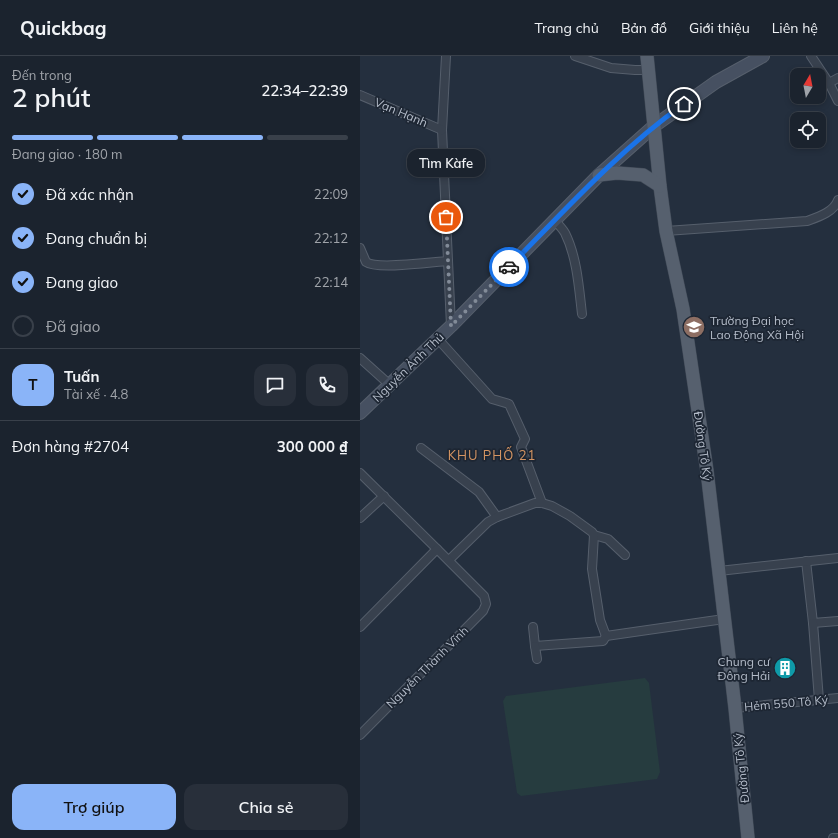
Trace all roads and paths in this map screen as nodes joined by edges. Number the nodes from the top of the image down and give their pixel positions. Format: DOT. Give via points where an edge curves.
graph roads {
  1 [pos="446,56"];
  2 [pos="575,56"];
  3 [pos="647,56"];
  4 [pos="763,56"];
  5 [pos="811,56"];
  6 [pos="648,70"];
  7 [pos="838,78"];
  8 [pos="829,83"];
  9 [pos="360,95"];
  10 [pos="838,101"];
  11 [pos="654,126"];
  12 [pos="442,130"];
  13 [pos="600,175"];
  14 [pos="660,186"];
  15 [pos="838,200"];
  16 [pos="555,221"];
  17 [pos="666,230"];
  18 [pos="360,248"];
  19 [pos="448,261"];
  20 [pos="582,314"];
  21 [pos="451,326"];
  22 [pos="438,339"];
  23 [pos="360,358"];
  24 [pos="390,385"];
  25 [pos="360,413"];
  26 [pos="421,448"];
  27 [pos="360,473"];
  28 [pos="384,496"];
  29 [pos="542,503"];
  30 [pos="497,517"];
  31 [pos="360,518"];
  32 [pos="594,535"];
  33 [pos="437,549"];
  34 [pos="625,555"];
  35 [pos="838,558"];
  36 [pos="449,560"];
  37 [pos="806,561"];
  38 [pos="719,571"];
  39 [pos="724,619"];
  40 [pos="838,621"];
  41 [pos="813,623"];
  42 [pos="360,627"];
  43 [pos="533,627"];
  44 [pos="606,636"];
  45 [pos="535,646"];
  46 [pos="537,659"];
  47 [pos="838,698"];
  48 [pos="819,700"];
  49 [pos="735,708"];
  50 [pos="360,735"];
  51 [pos="748,838"];
  52 [pos="833,838"];
  53 [pos="838,838"];
  1 -- 12 [label="street"];
  2 -- 6 [label="street" via="610,68"];
  3 -- 6 [label="main road, Đường Tô Ký"];
  4 -- 11 [label="main road, Nguyễn Ảnh Thủ" via="716,82"];
  5 -- 8 [label="street"];
  6 -- 11 [label="main road, Đường Tô Ký"];
  7 -- 8 [label="street"];
  8 -- 10 [label="street"];
  9 -- 12 [label="street, Vạn Hạnh"];
  11 -- 13 [label="main road, Nguyễn Ảnh Thủ"];
  11 -- 14 [label="main road, Đường Tô Ký"];
  12 -- 19 [label="street"];
  13 -- 14 [label="main road" via="643,175"];
  13 -- 16 [label="main road, Nguyễn Ảnh Thủ"];
  14 -- 17 [label="main road, Đường Tô Ký"];
  15 -- 17 [label="street" via="837,204 821,216 807,221"];
  16 -- 20 [label="street" via="564,232 572,254"];
  16 -- 21 [label="main road, Nguyễn Ảnh Thủ"];
  17 -- 38 [label="main road, Đường Tô Ký" via="683,309"];
  18 -- 19 [label="street" via="366,262 376,266"];
  19 -- 21 [label="street"];
  21 -- 22 [label="main road, Nguyễn Ảnh Thủ"];
  22 -- 24 [label="main road, Nguyễn Ảnh Thủ"];
  22 -- 29 [label="street" via="492,398 509,404 523,432 525,438 521,446"];
  23 -- 24 [label="street"];
  24 -- 25 [label="main road, Nguyễn Ảnh Thủ"];
  26 -- 30 [label="street" via="479,492"];
  27 -- 28 [label="street"];
  28 -- 31 [label="street"];
  28 -- 33 [label="street"];
  29 -- 30 [label="street" via="535,503"];
  29 -- 32 [label="street" via="570,516 589,528"];
  30 -- 36 [label="street" via="488,522"];
  32 -- 34 [label="street" via="608,539"];
  32 -- 44 [label="street" via="592,569 600,620"];
  33 -- 36 [label="street"];
  33 -- 42 [label="street"];
  35 -- 37 [label="street"];
  36 -- 50 [label="street, Nguyễn Thành Vĩnh" via="484,596 486,604 483,612"];
  37 -- 38 [label="street"];
  37 -- 41 [label="street"];
  38 -- 39 [label="main road, Đường Tô Ký"];
  39 -- 44 [label="street"];
  39 -- 49 [label="main road, Đường Tô Ký"];
  40 -- 41 [label="street"];
  41 -- 48 [label="street"];
  43 -- 45 [label="street"];
  44 -- 45 [label="street" via="602,641"];
  45 -- 46 [label="street"];
  47 -- 48 [label="street, Hẻm 550 Tô Ký"];
  48 -- 49 [label="street, Hẻm 550 Tô Ký"];
  49 -- 51 [label="main road, Đường Tô Ký"];
  52 -- 53 [label="street"];
}
